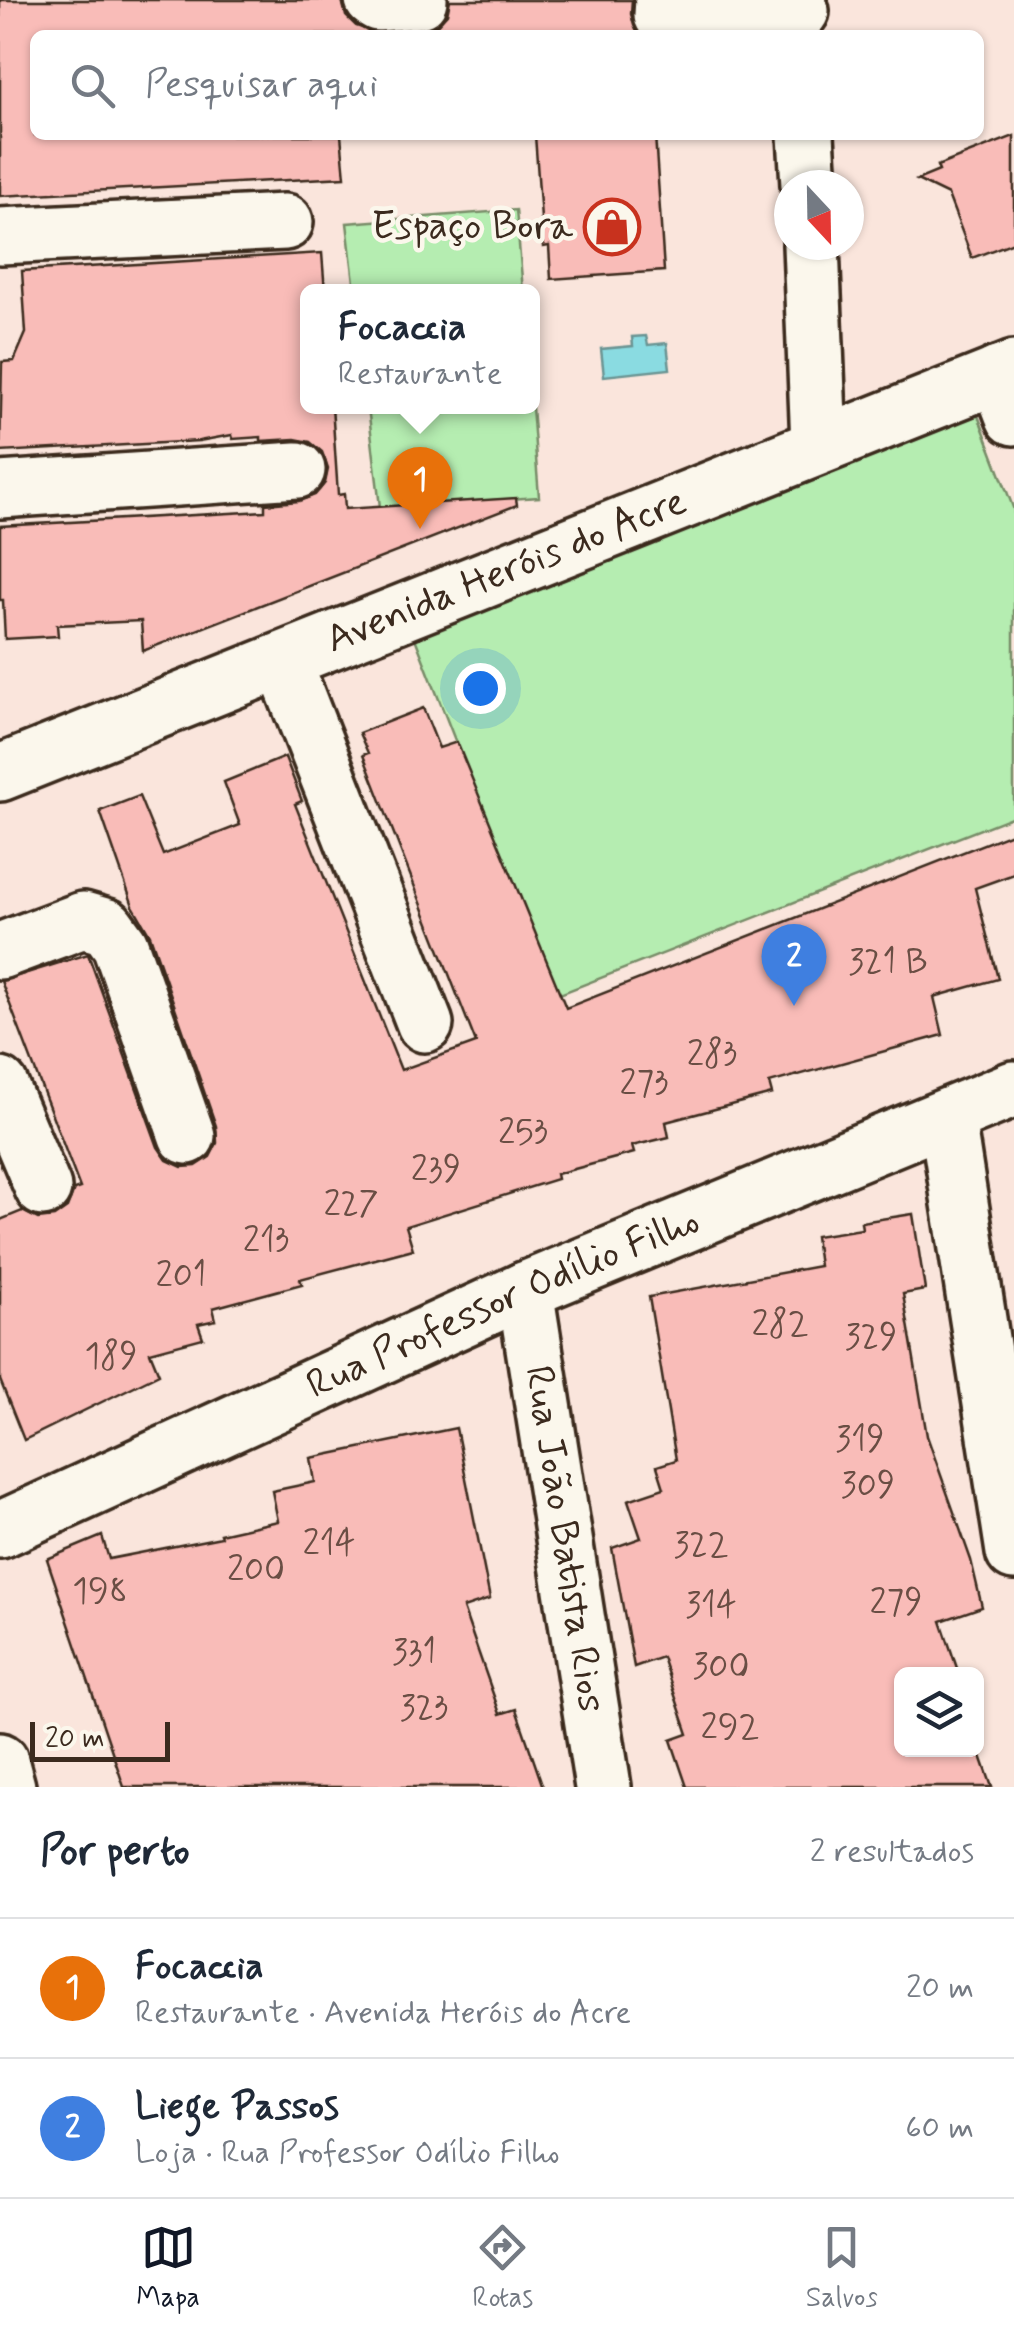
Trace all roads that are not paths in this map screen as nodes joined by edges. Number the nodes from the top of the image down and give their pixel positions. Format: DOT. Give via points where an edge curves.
graph roads {
  1 [pos="373,0"];
  2 [pos="418,0"];
  3 [pos="662,0"];
  4 [pos="748,8"];
  5 [pos="801,16"];
  6 [pos="806,140"];
  7 [pos="807,170"];
  8 [pos="285,222"];
  9 [pos="0,236"];
  10 [pos="812,260"];
  11 [pos="1009,387"];
  12 [pos="820,444"];
  13 [pos="297,470"];
  14 [pos="0,490"];
  15 [pos="283,662"];
  16 [pos="0,773"];
  17 [pos="0,951"];
  18 [pos="424,1024"];
  19 [pos="0,1086"];
  20 [pos="1014,1089"];
  21 [pos="946,1119"];
  22 [pos="187,1136"];
  23 [pos="44,1188"];
  24 [pos="524,1290"];
  25 [pos="0,1530"];
  26 [pos="1014,1552"];
  27 [pos="0,1761"];
  28 [pos="7,1787"];
  29 [pos="603,1787"];
  1 -- 2 [label="street"];
  3 -- 4 [label="street" via="667,21"];
  4 -- 5 [label="street"];
  6 -- 7 [label="street"];
  8 -- 9 [label="street"];
  10 -- 12 [label="street"];
  11 -- 12 [label="street, Avenida Heróis do Acre"];
  12 -- 15 [label="street, Avenida Heróis do Acre"];
  13 -- 14 [label="street"];
  15 -- 16 [label="street, Avenida Heróis do Acre"];
  15 -- 18 [label="street"];
  17 -- 22 [label="street" via="83,920 107,927 120,944"];
  19 -- 23 [label="street"];
  20 -- 21 [label="street, Rua Professor Odílio Filho"];
  21 -- 24 [label="street, Rua Professor Odílio Filho"];
  21 -- 26 [label="street"];
  24 -- 25 [label="street, Rua Professor Odílio Filho"];
  24 -- 29 [label="street, Rua João Batista Rios"];
  27 -- 28 [label="street"];
}
